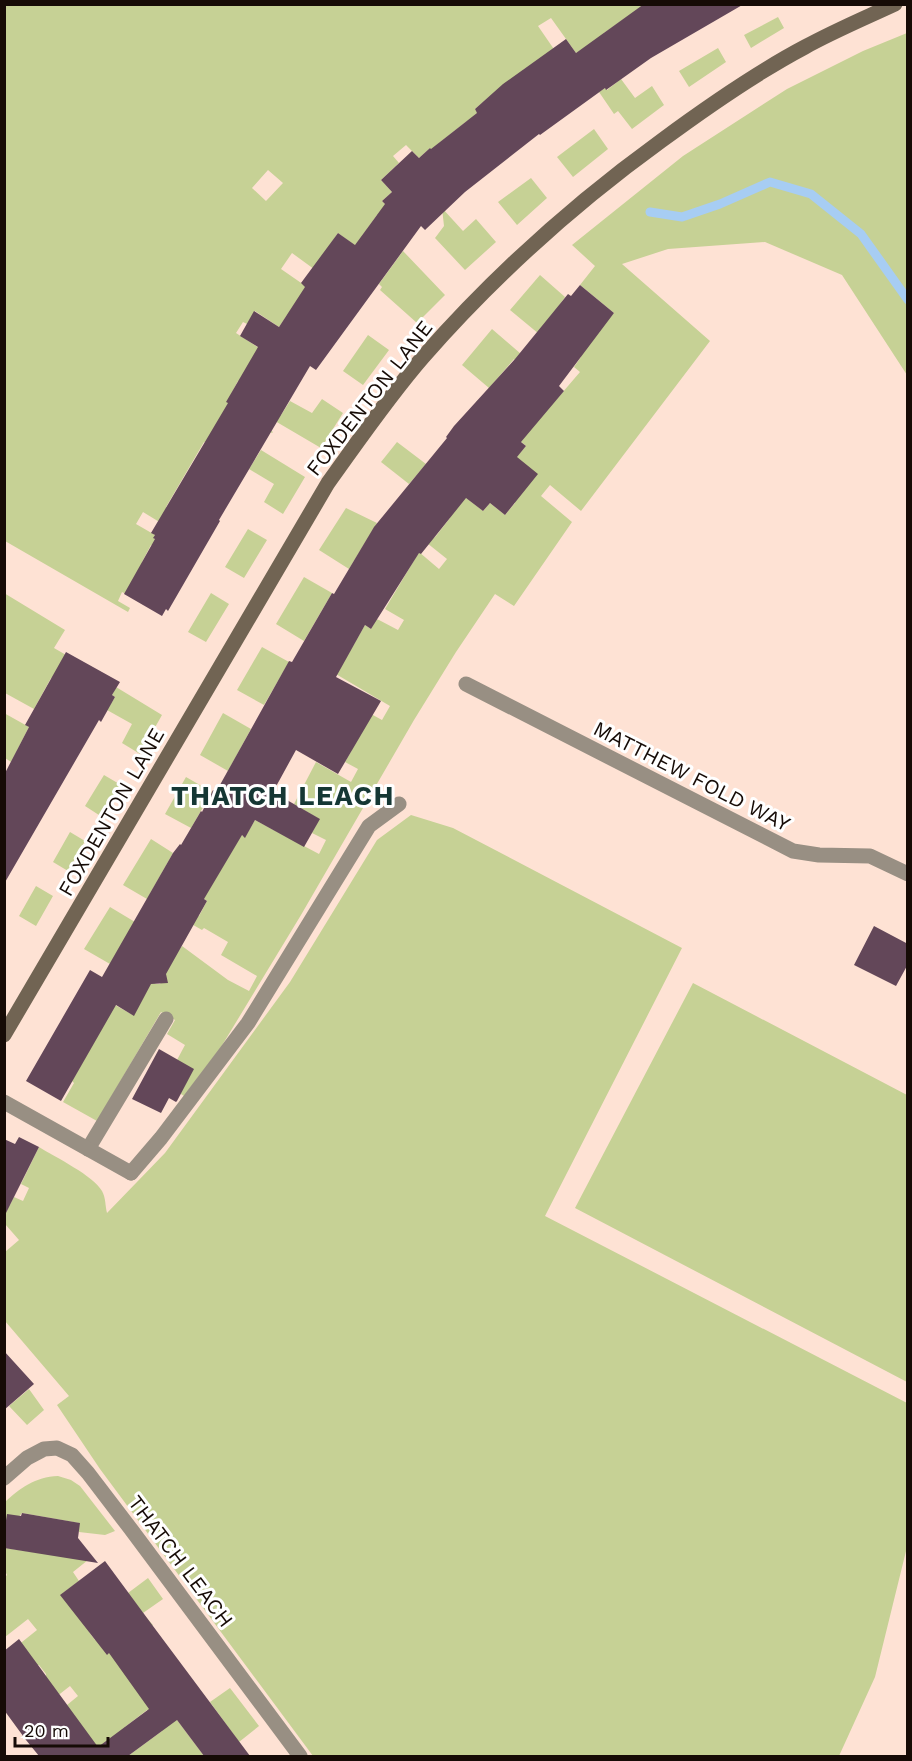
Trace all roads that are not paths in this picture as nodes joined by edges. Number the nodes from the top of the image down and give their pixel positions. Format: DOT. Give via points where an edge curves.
graph roads {
  1 [pos="895,4"];
  2 [pos="466,684"];
  3 [pos="399,804"];
  4 [pos="908,874"];
  5 [pos="166,1019"];
  6 [pos="4,1035"];
  7 [pos="4,1102"];
  8 [pos="88,1149"];
  9 [pos="4,1478"];
  10 [pos="300,1756"];
  1 -- 6 [label="main road, FOXDENTON LANE" via="818,40 751,78 639,157 528,248 422,358 328,483"];
  2 -- 4 [label="street, MATTHEW FOLD WAY" via="794,851 870,856"];
  3 -- 8 [label="street" via="369,826 248,1023 131,1173"];
  5 -- 8 [label="street"];
  7 -- 8 [label="street"];
  9 -- 10 [label="street, THATCH LEACH" via="44,1449 57,1448 72,1455"];
}
